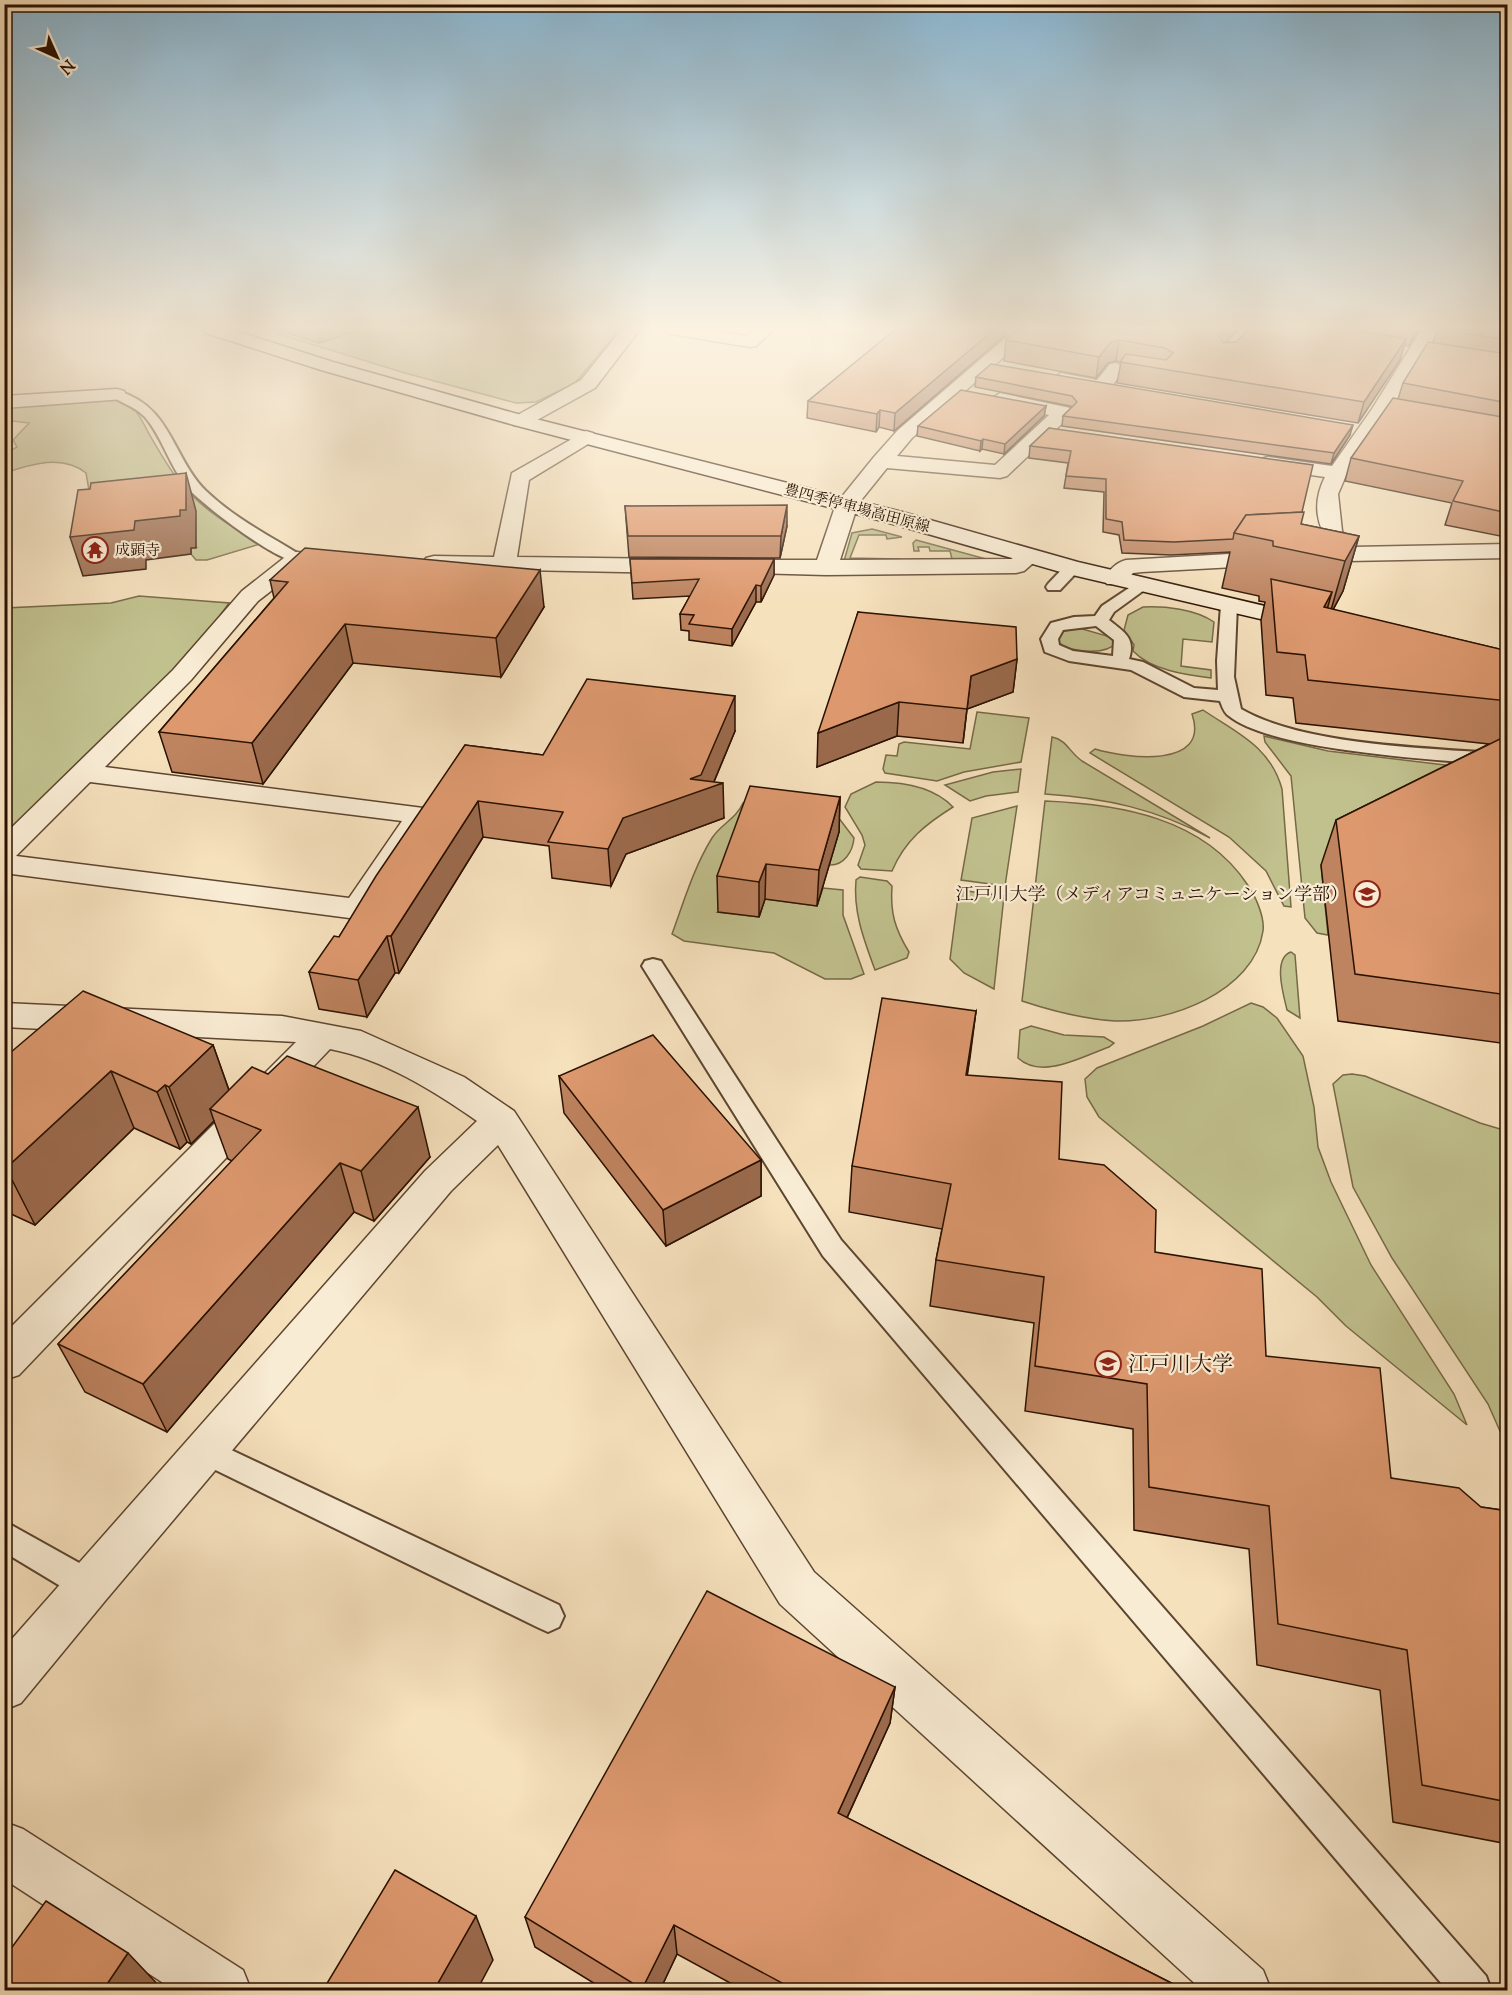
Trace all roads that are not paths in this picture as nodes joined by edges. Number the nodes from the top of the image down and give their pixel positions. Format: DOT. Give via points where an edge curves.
graph roads {
  1 [pos="154,422"];
  2 [pos="525,422"];
  3 [pos="919,422"];
  4 [pos="1053,422"];
  5 [pos="1368,422"];
  6 [pos="1043,432"];
  7 [pos="1066,435"];
  8 [pos="586,437"];
  9 [pos="1243,460"];
  10 [pos="881,461"];
  11 [pos="1337,473"];
  12 [pos="847,504"];
  13 [pos="1508,551"];
  14 [pos="1347,554"];
  15 [pos="1029,557"];
  16 [pos="297,559"];
  17 [pos="329,560"];
  18 [pos="416,563"];
  19 [pos="504,564"];
  20 [pos="826,568"];
  21 [pos="1071,568"];
  22 [pos="1115,579"];
  23 [pos="1141,585"];
  24 [pos="1054,587"];
  25 [pos="1229,604"];
  26 [pos="1100,621"];
  27 [pos="1323,626"];
  28 [pos="1120,662"];
  29 [pos="1226,696"];
  30 [pos="1508,760"];
  31 [pos="82,773"];
  32 [pos="4,852"];
  33 [pos="4,864"];
  34 [pos="653,966"];
  35 [pos="4,1015"];
  36 [pos="323,1036"];
  37 [pos="501,1120"];
  38 [pos="4,1362"];
  39 [pos="206,1451"];
  40 [pos="4,1535"];
  41 [pos="88,1585"];
  42 [pos="548,1616"];
  43 [pos="4,1686"];
  44 [pos="4,1848"];
  45 [pos="223,1990"];
  46 [pos="1243,1990"];
  47 [pos="1472,1990"];
  1 -- 16 [label="lane" via="193,485 235,519"];
  2 -- 8 [label="street, 豊四季停車場高田原線"];
  3 -- 10 [label="street"];
  4 -- 6 [label="street"];
  5 -- 11 [label="street"];
  6 -- 7 [label="street"];
  6 -- 10 [label="street" via="1000,472"];
  8 -- 12 [label="street, 豊四季停車場高田原線"];
  8 -- 19 [label="street" via="519,477"];
  9 -- 11 [label="street"];
  10 -- 12 [label="street"];
  11 -- 14 [label="street" via="1327,494 1327,513 1331,531"];
  12 -- 15 [label="street, 豊四季停車場高田原線"];
  12 -- 20 [label="street"];
  13 -- 14 [label="street"];
  14 -- 22 [label="street" via="1142,565 1126,567"];
  15 -- 20 [label="street" via="1016,566"];
  15 -- 21 [label="street, 豊四季停車場高田原線"];
  16 -- 17 [label="street"];
  16 -- 31 [label="street" via="250,596 182,675"];
  18 -- 19 [label="street"];
  19 -- 20 [label="street"];
  21 -- 22 [label="street, 豊四季停車場高田原線"];
  21 -- 24 [label="lane"];
  22 -- 23 [label="street, 豊四季停車場高田原線"];
  23 -- 25 [label="street, 豊四季停車場高田原線"];
  23 -- 26 [label="lane" via="1108,609"];
  25 -- 27 [label="street, 豊四季停車場高田原線"];
  25 -- 29 [label="lane"];
  26 -- 28 [label="lane" via="1122,638"];
  26 -- 28 [label="lane" via="1058,625 1050,633 1050,648 1069,656"];
  28 -- 29 [label="lane" via="1137,666 1190,693"];
  29 -- 30 [label="lane" via="1234,712 1244,718 1305,738"];
  31 -- 32 [label="street"];
  31 -- 33 [label="street" via="421,815 357,909"];
  34 -- 47 [label="lane" via="832,1248"];
  35 -- 36 [label="street" via="282,1028"];
  36 -- 37 [label="street" via="361,1043 452,1086"];
  36 -- 38 [label="street"];
  37 -- 39 [label="street" via="438,1181"];
  37 -- 46 [label="street" via="797,1588"];
  39 -- 41 [label="street"];
  39 -- 42 [label="lane"];
  40 -- 41 [label="lane"];
  41 -- 43 [label="street"];
  44 -- 45 [label="street"];
}
